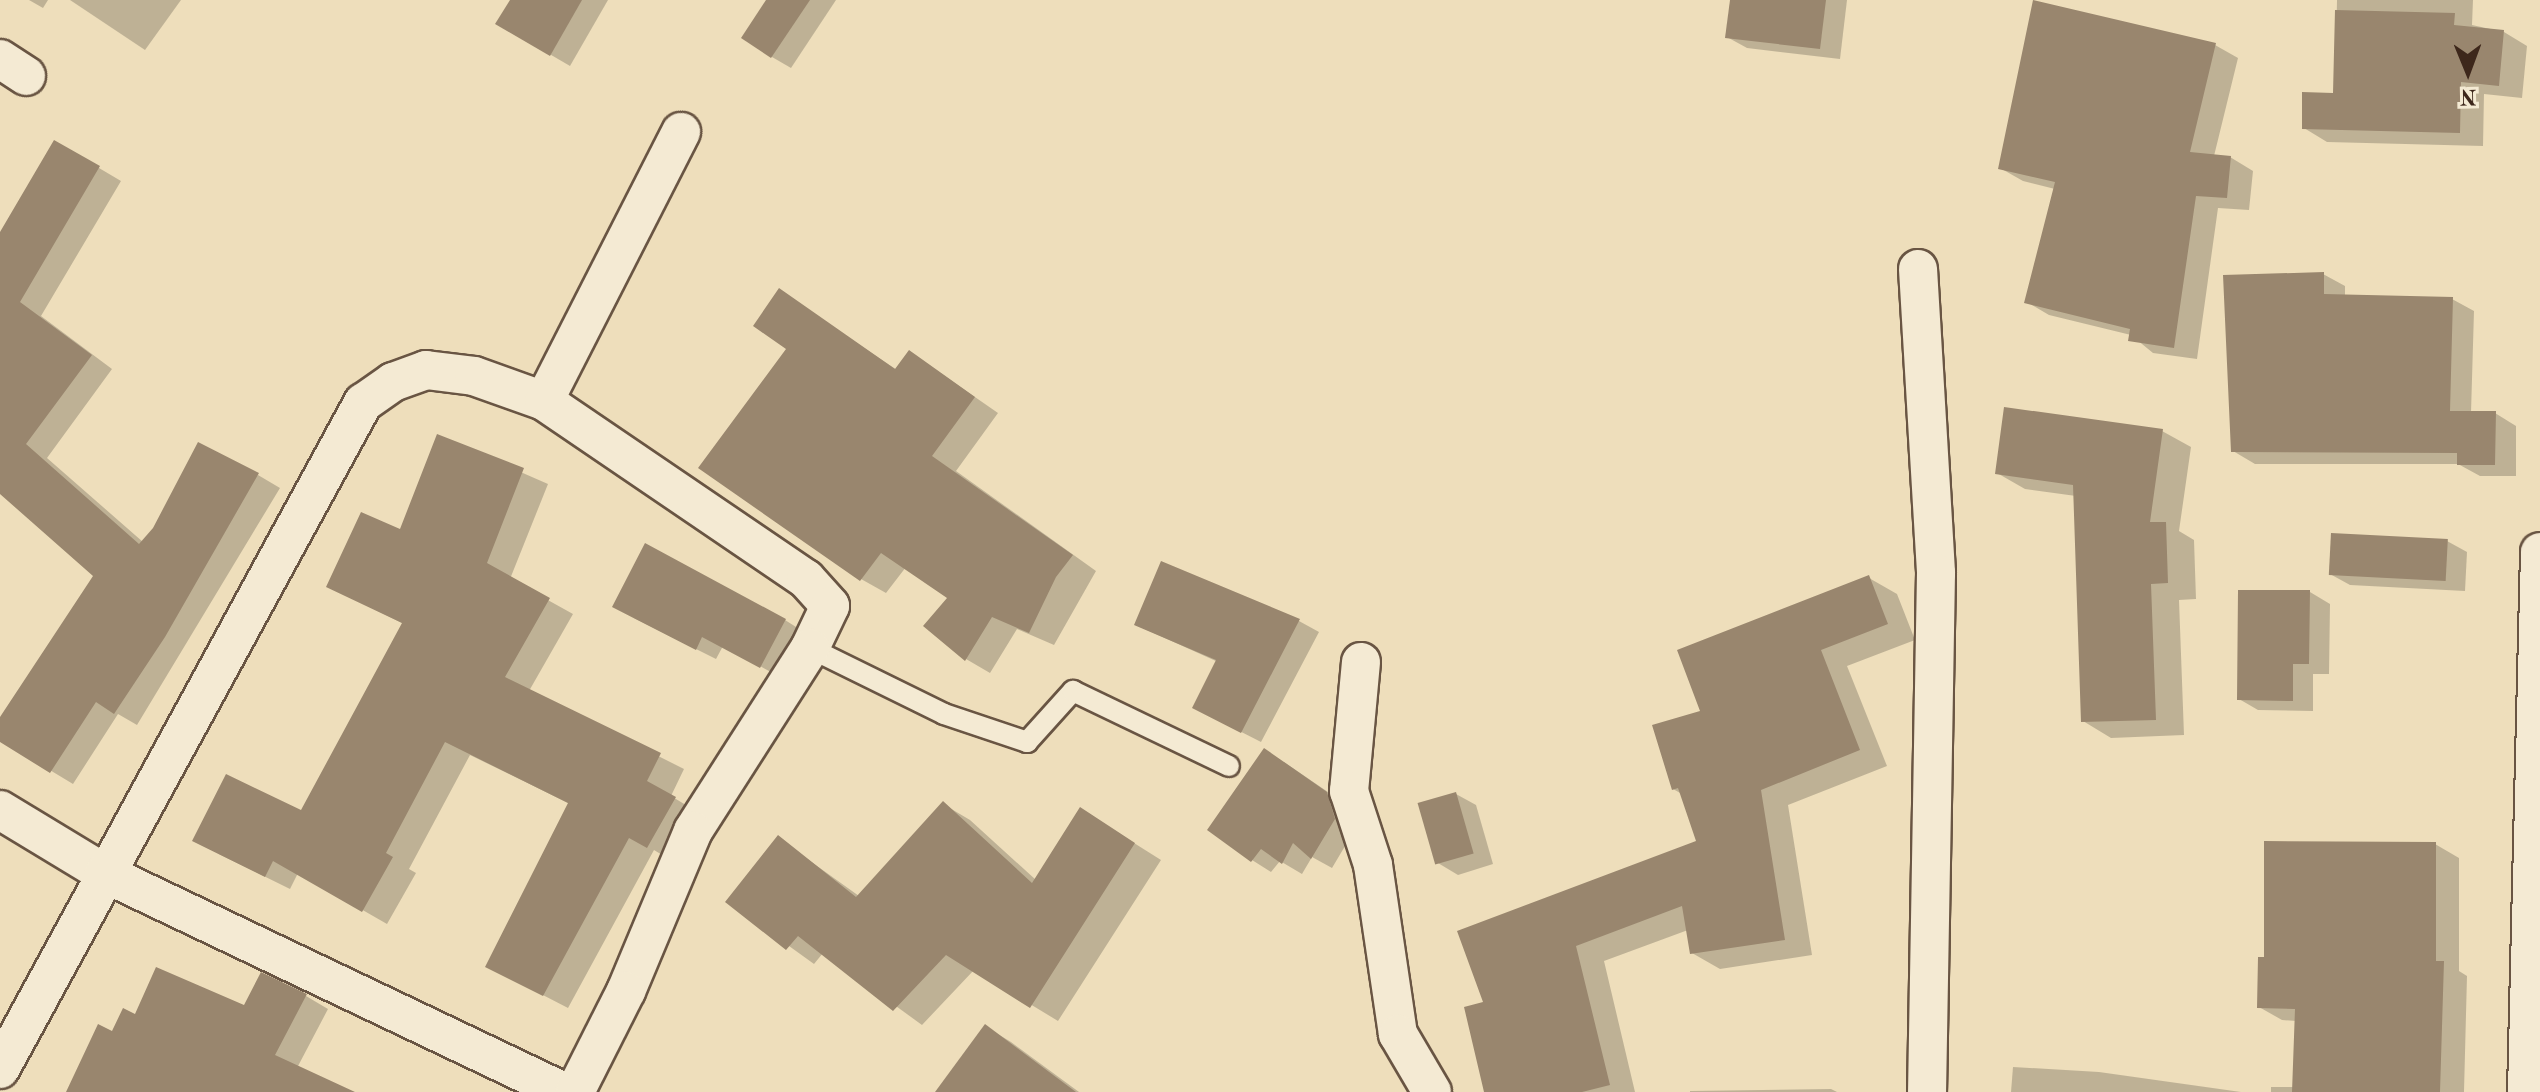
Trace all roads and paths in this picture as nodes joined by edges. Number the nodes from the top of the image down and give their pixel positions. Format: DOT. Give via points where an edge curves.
graph roads {
  1 [pos="681,132"];
  2 [pos="1918,269"];
  3 [pos="544,401"];
  4 [pos="2540,552"];
  5 [pos="810,648"];
  6 [pos="1361,662"];
  7 [pos="1229,766"];
  8 [pos="0,810"];
  9 [pos="104,873"];
  10 [pos="0,1069"];
  11 [pos="564,1092"];
  12 [pos="575,1092"];
  13 [pos="1432,1092"];
  14 [pos="1927,1092"];
  15 [pos="2527,1092"];
  1 -- 3 [label="street"];
  2 -- 14 [label="street" via="1936,573"];
  3 -- 5 [label="street" via="806,579 830,606"];
  3 -- 9 [label="street" via="474,376 426,370 393,382 363,403"];
  4 -- 15 [label="street"];
  5 -- 7 [label="lane" via="944,714 1027,742 1073,691"];
  5 -- 12 [label="street" via="693,831 626,991"];
  6 -- 13 [label="street" via="1349,791 1373,865 1398,1034"];
  8 -- 9 [label="street"];
  9 -- 10 [label="street"];
  9 -- 11 [label="street"];
}
